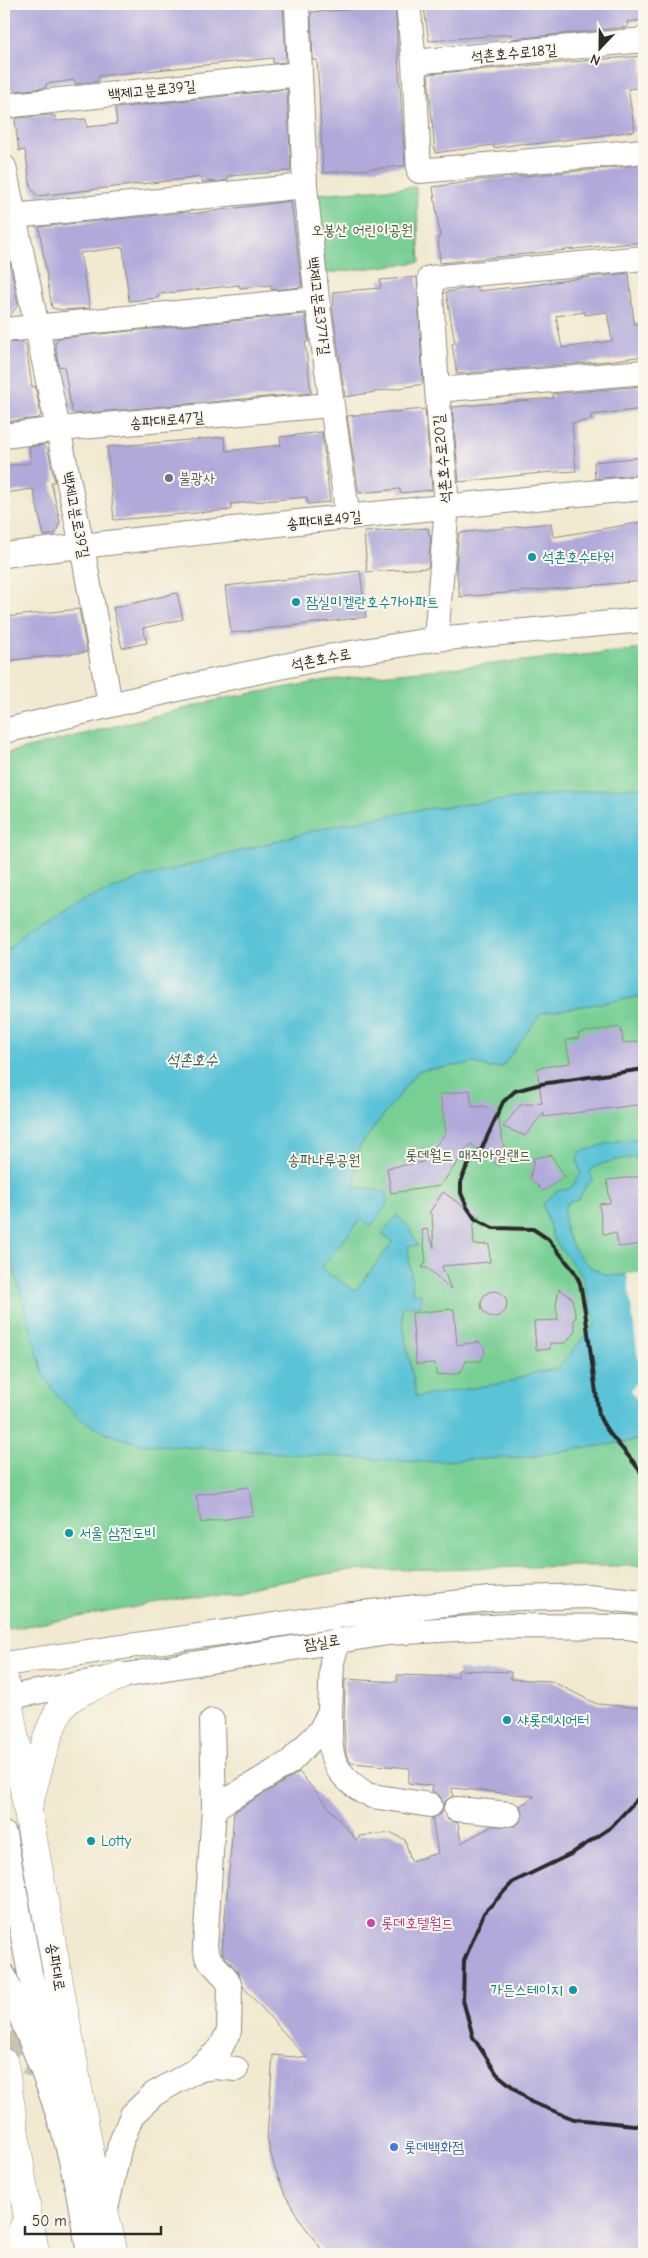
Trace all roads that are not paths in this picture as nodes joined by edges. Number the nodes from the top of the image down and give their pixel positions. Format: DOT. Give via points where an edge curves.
graph roads {
  1 [pos="297,4"];
  2 [pos="408,4"];
  3 [pos="644,40"];
  4 [pos="414,62"];
  5 [pos="300,74"];
  6 [pos="4,106"];
  7 [pos="644,150"];
  8 [pos="4,166"];
  9 [pos="305,186"];
  10 [pos="10,217"];
  11 [pos="644,258"];
  12 [pos="317,298"];
  13 [pos="38,327"];
  14 [pos="4,330"];
  15 [pos="644,372"];
  16 [pos="436,390"];
  17 [pos="331,405"];
  18 [pos="59,430"];
  19 [pos="4,436"];
  20 [pos="644,488"];
  21 [pos="447,505"];
  22 [pos="348,518"];
  23 [pos="82,546"];
  24 [pos="4,555"];
  25 [pos="644,620"];
  26 [pos="436,640"];
  27 [pos="110,704"];
  28 [pos="4,731"];
  29 [pos="644,1602"];
  30 [pos="644,1630"];
  31 [pos="338,1640"];
  32 [pos="4,1664"];
  33 [pos="120,1676"];
  34 [pos="5,1691"];
  35 [pos="330,1712"];
  36 [pos="212,1721"];
  37 [pos="430,1806"];
  38 [pos="214,1808"];
  39 [pos="456,1808"];
  40 [pos="28,1809"];
  41 [pos="509,1814"];
  42 [pos="4,1834"];
  43 [pos="4,1872"];
  44 [pos="4,1976"];
  45 [pos="4,2063"];
  46 [pos="40,2064"];
  47 [pos="236,2069"];
  48 [pos="196,2070"];
  49 [pos="94,2176"];
  50 [pos="105,2214"];
  51 [pos="28,2218"];
  52 [pos="11,2254"];
  53 [pos="36,2254"];
  54 [pos="89,2254"];
  55 [pos="114,2254"];
  56 [pos="128,2254"];
  1 -- 5 [label="street, 백제고분로37가길"];
  2 -- 4 [label="street"];
  3 -- 4 [label="street, 석촌호수로18길"];
  4 -- 7 [label="street" via="419,171"];
  5 -- 6 [label="street, 백제고분로39길"];
  5 -- 9 [label="street, 백제고분로37가길"];
  8 -- 10 [label="street, 백제고분로39길"];
  9 -- 10 [label="street"];
  9 -- 12 [label="street, 백제고분로37가길"];
  10 -- 13 [label="street, 백제고분로39길"];
  11 -- 16 [label="street, 석촌호수로20길" via="430,278"];
  12 -- 13 [label="street"];
  12 -- 17 [label="street, 백제고분로37가길"];
  13 -- 14 [label="street"];
  13 -- 18 [label="street, 백제고분로39길"];
  15 -- 16 [label="street"];
  16 -- 21 [label="street, 석촌호수로20길"];
  17 -- 18 [label="street, 송파대로47길"];
  17 -- 22 [label="street, 백제고분로37가길"];
  18 -- 19 [label="street, 송파대로47길"];
  18 -- 23 [label="street, 백제고분로39길"];
  20 -- 21 [label="street, 송파대로49길"];
  21 -- 22 [label="street, 송파대로49길"];
  21 -- 26 [label="street, 석촌호수로20길"];
  22 -- 23 [label="street, 송파대로49길"];
  23 -- 24 [label="street, 송파대로49길"];
  23 -- 27 [label="street, 백제고분로39길"];
  25 -- 26 [label="street, 석촌호수로"];
  26 -- 27 [label="street, 석촌호수로" via="327,657"];
  27 -- 28 [label="street, 석촌호수로"];
  29 -- 32 [label="street, 잠실로" via="587,1596 490,1599 344,1615"];
  30 -- 31 [label="street, 잠실로" via="628,1627 508,1626 388,1633"];
  31 -- 33 [label="street, 잠실로"];
  31 -- 35 [label="street" via="332,1662"];
  33 -- 34 [label="street, 잠실로"];
  33 -- 40 [label="main road" via="66,1702 48,1739"];
  34 -- 40 [label="main road, 송파대로"];
  35 -- 37 [label="street" via="332,1759 352,1785 367,1794"];
  35 -- 38 [label="street" via="314,1739 290,1762"];
  36 -- 38 [label="street"];
  38 -- 48 [label="street" via="205,1946 208,1957 230,1986 229,2031 220,2049"];
  39 -- 41 [label="street"];
  40 -- 49 [label="main road, 송파대로"];
  42 -- 49 [label="street" via="30,1974"];
  43 -- 46 [label="street"];
  44 -- 46 [label="street"];
  45 -- 51 [label="main road"];
  46 -- 54 [label="street" via="63,2131"];
  47 -- 48 [label="street" via="215,2067"];
  48 -- 50 [label="street" via="154,2094 132,2115 120,2145"];
  49 -- 50 [label="main road, 송파대로"];
  50 -- 55 [label="main road, 송파대로"];
  50 -- 56 [label="main road"];
  51 -- 52 [label="main road"];
  51 -- 53 [label="main road"];
}
